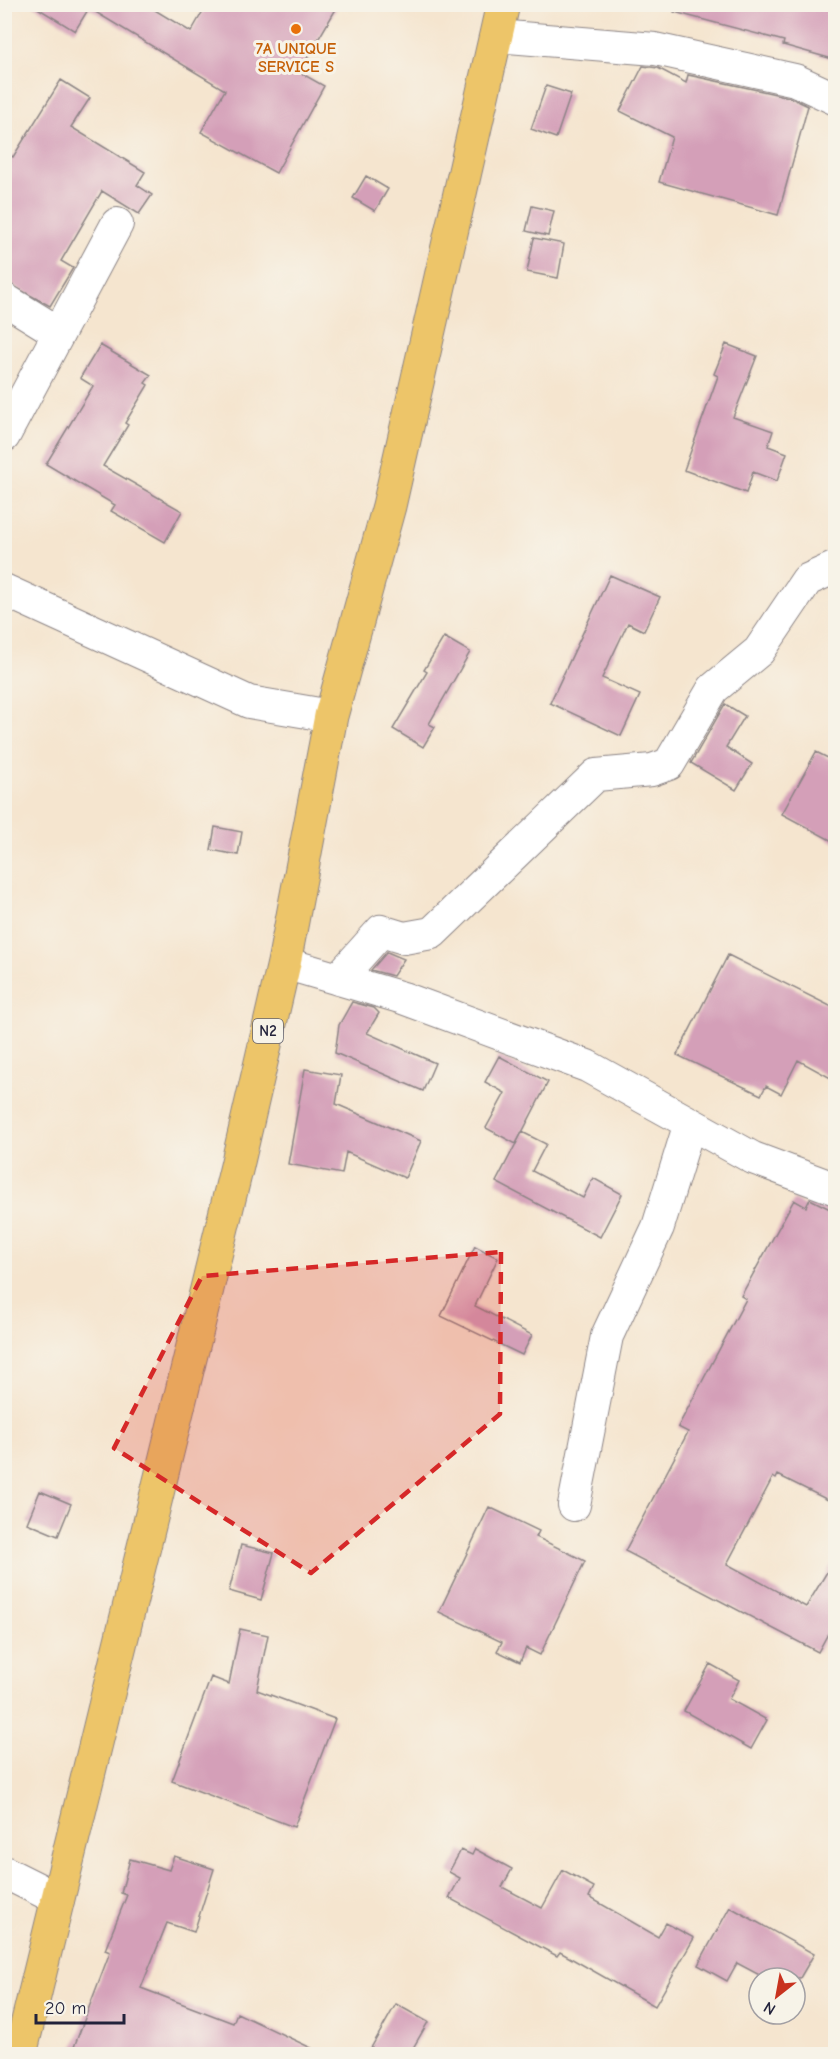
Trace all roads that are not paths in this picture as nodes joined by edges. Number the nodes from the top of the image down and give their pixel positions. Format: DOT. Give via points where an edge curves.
graph roads {
  1 [pos="503,4"];
  2 [pos="496,36"];
  3 [pos="836,99"];
  4 [pos="117,224"];
  5 [pos="4,299"];
  6 [pos="59,333"];
  7 [pos="4,436"];
  8 [pos="836,567"];
  9 [pos="4,590"];
  10 [pos="331,716"];
  11 [pos="284,963"];
  12 [pos="338,979"];
  13 [pos="690,1123"];
  14 [pos="836,1189"];
  15 [pos="574,1505"];
  16 [pos="4,1872"];
  17 [pos="58,1899"];
  18 [pos="20,2055"];
  1 -- 2 [label="highway, N2"];
  2 -- 3 [label="street" via="655,49 795,80"];
  2 -- 10 [label="highway, N2" via="389,507"];
  4 -- 6 [label="street"];
  5 -- 6 [label="street"];
  6 -- 7 [label="street"];
  8 -- 12 [label="street" via="807,580 759,651 714,689 669,764 652,770 596,775 432,933 404,938 381,931"];
  9 -- 10 [label="street" via="249,702"];
  10 -- 11 [label="highway, N2"];
  11 -- 12 [label="street"];
  11 -- 17 [label="highway, N2"];
  12 -- 13 [label="street" via="403,998 587,1066"];
  13 -- 14 [label="street" via="753,1158"];
  13 -- 15 [label="street" via="658,1227 607,1336"];
  16 -- 17 [label="street"];
  17 -- 18 [label="highway, N2"];
}
